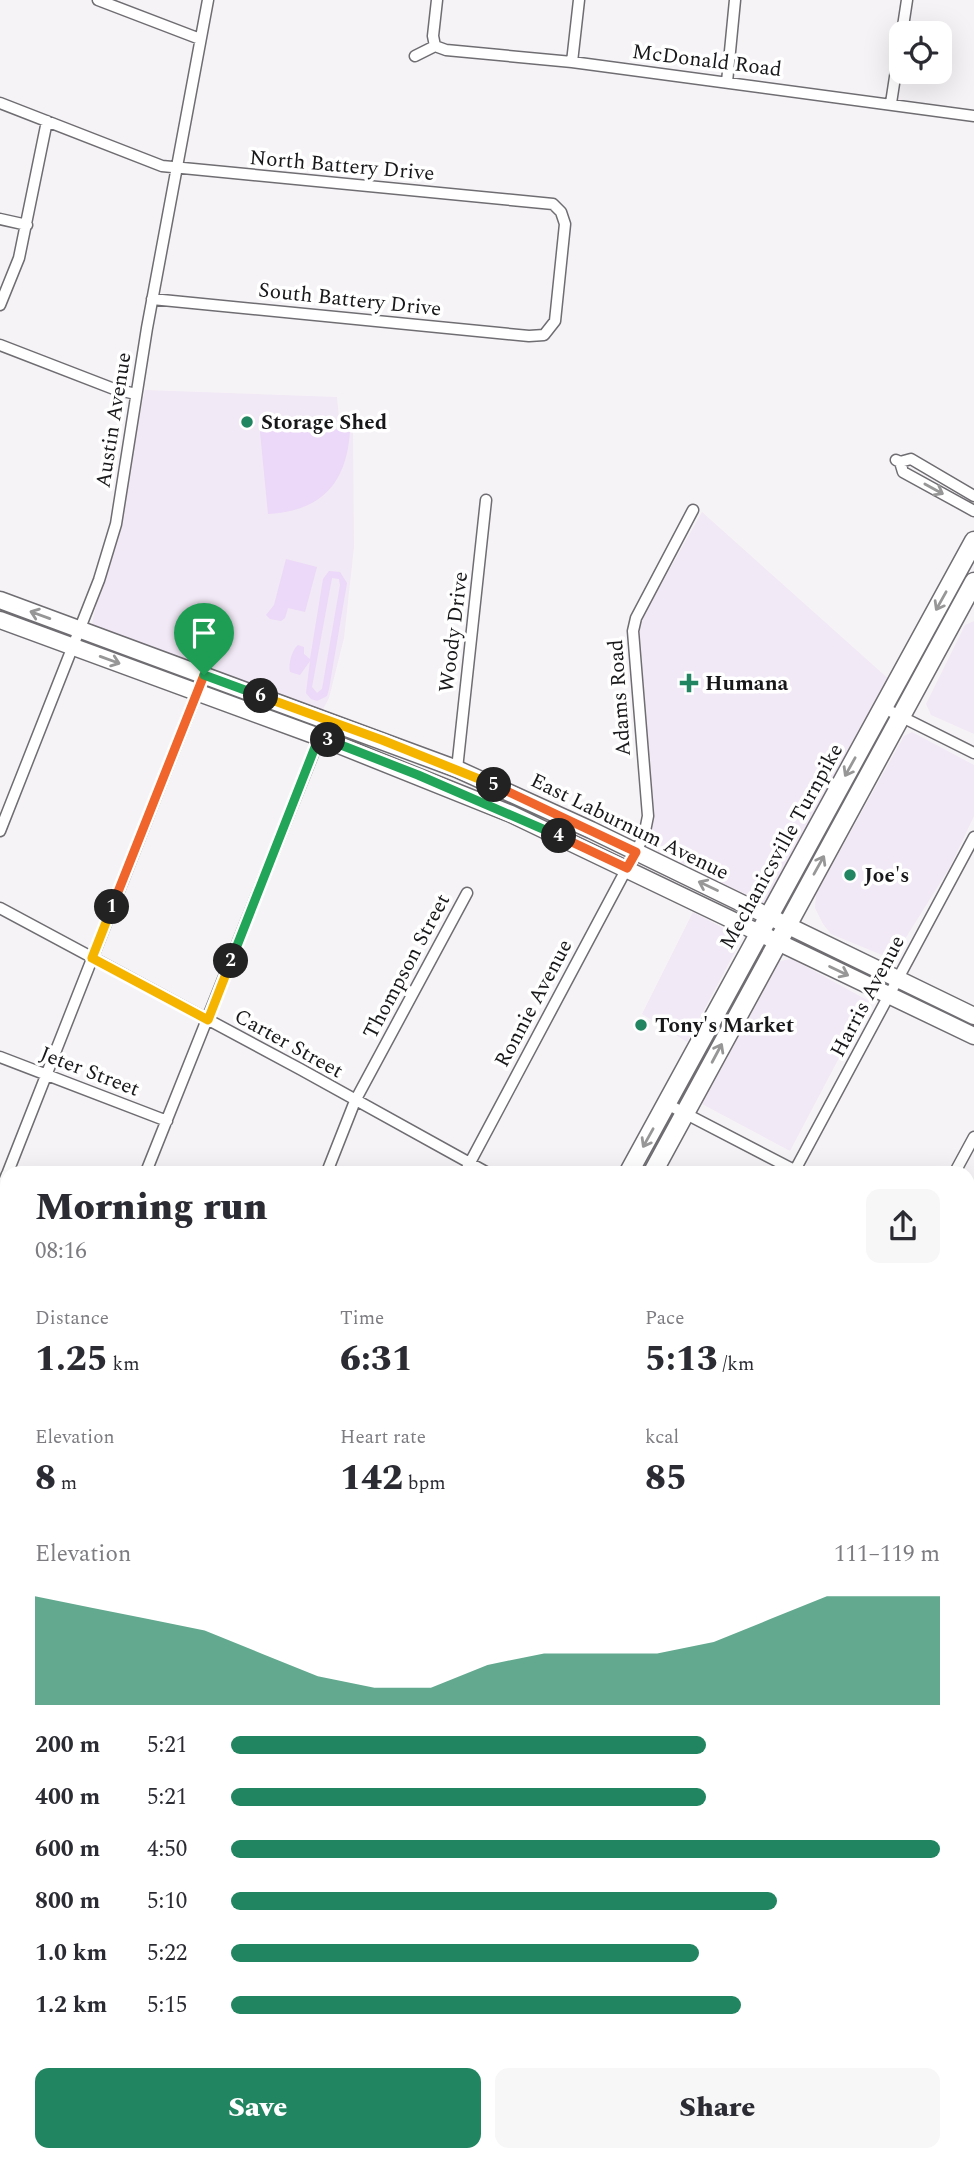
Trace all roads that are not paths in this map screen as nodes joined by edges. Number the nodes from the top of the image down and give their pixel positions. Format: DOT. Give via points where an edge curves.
graph roads {
  1 [pos="98,0"];
  2 [pos="208,0"];
  3 [pos="437,0"];
  4 [pos="579,0"];
  5 [pos="735,0"];
  6 [pos="907,0"];
  7 [pos="904,21"];
  8 [pos="200,39"];
  9 [pos="435,46"];
  10 [pos="415,56"];
  11 [pos="572,62"];
  12 [pos="727,82"];
  13 [pos="894,84"];
  14 [pos="0,103"];
  15 [pos="891,103"];
  16 [pos="974,116"];
  17 [pos="47,121"];
  18 [pos="177,167"];
  19 [pos="0,219"];
  20 [pos="27,225"];
  21 [pos="152,299"];
  22 [pos="0,305"];
  23 [pos="544,335"];
  24 [pos="0,345"];
  25 [pos="136,394"];
  26 [pos="974,496"];
  27 [pos="486,500"];
  28 [pos="693,510"];
  29 [pos="974,511"];
  30 [pos="974,541"];
  31 [pos="974,582"];
  32 [pos="0,600"];
  33 [pos="0,620"];
  34 [pos="79,629"];
  35 [pos="73,646"];
  36 [pos="204,675"];
  37 [pos="197,692"];
  38 [pos="883,707"];
  39 [pos="900,716"];
  40 [pos="326,720"];
  41 [pos="319,737"];
  42 [pos="974,753"];
  43 [pos="457,769"];
  44 [pos="0,831"];
  45 [pos="974,837"];
  46 [pos="636,852"];
  47 [pos="627,868"];
  48 [pos="467,893"];
  49 [pos="0,908"];
  50 [pos="764,924"];
  51 [pos="782,933"];
  52 [pos="92,958"];
  53 [pos="898,980"];
  54 [pos="890,995"];
  55 [pos="974,1016"];
  56 [pos="208,1020"];
  57 [pos="974,1036"];
  58 [pos="0,1057"];
  59 [pos="47,1075"];
  60 [pos="355,1101"];
  61 [pos="667,1104"];
  62 [pos="685,1113"];
  63 [pos="167,1121"];
  64 [pos="974,1137"];
  65 [pos="10,1166"];
  66 [pos="148,1166"];
  67 [pos="329,1166"];
  68 [pos="464,1166"];
  69 [pos="468,1166"];
  70 [pos="632,1166"];
  71 [pos="656,1166"];
  72 [pos="785,1166"];
  73 [pos="799,1166"];
  74 [pos="958,1166"];
  1 -- 8 [label="street"];
  2 -- 8 [label="street, Austin Avenue"];
  3 -- 9 [label="street"];
  4 -- 11 [label="street"];
  5 -- 12 [label="street"];
  6 -- 7 [label="street"];
  8 -- 18 [label="street, Austin Avenue"];
  9 -- 10 [label="street"];
  9 -- 11 [label="street, McDonald Road"];
  11 -- 12 [label="street, McDonald Road"];
  12 -- 15 [label="street, McDonald Road"];
  13 -- 15 [label="street"];
  14 -- 17 [label="street, North Battery Drive"];
  15 -- 16 [label="street, McDonald Road"];
  17 -- 18 [label="street, North Battery Drive" via="162,166"];
  17 -- 20 [label="street"];
  18 -- 21 [label="street, Austin Avenue"];
  18 -- 23 [label="street, North Battery Drive" via="553,204 565,224 555,321"];
  19 -- 20 [label="street"];
  20 -- 22 [label="street"];
  21 -- 23 [label="street, South Battery Drive"];
  21 -- 25 [label="street, Austin Avenue"];
  24 -- 25 [label="street"];
  25 -- 34 [label="street, Austin Avenue" via="116,524"];
  26 -- 29 [label="street, one-way" via="911,460 898,461 903,472"];
  27 -- 43 [label="street, Woody Drive"];
  28 -- 46 [label="street, Adams Road" via="633,631 648,816"];
  30 -- 38 [label="highway, Mechanicsville Turnpike, one-way"];
  31 -- 39 [label="highway, Mechanicsville Turnpike"];
  34 -- 32 [label="main road, East Laburnum Avenue, one-way"];
  33 -- 35 [label="main road, East Laburnum Avenue"];
  34 -- 35 [label="street, Austin Avenue"];
  34 -- 36 [label="main road, East Laburnum Avenue"];
  35 -- 37 [label="main road, East Laburnum Avenue, one-way"];
  35 -- 44 [label="street, Austin Avenue"];
  36 -- 37 [label="street"];
  36 -- 40 [label="main road, East Laburnum Avenue"];
  37 -- 41 [label="main road, East Laburnum Avenue"];
  37 -- 52 [label="street"];
  38 -- 39 [label="street"];
  38 -- 50 [label="highway, Mechanicsville Turnpike, one-way"];
  39 -- 42 [label="street"];
  51 -- 39 [label="highway, Mechanicsville Turnpike, one-way"];
  40 -- 41 [label="street"];
  40 -- 43 [label="main road, East Laburnum Avenue"];
  41 -- 47 [label="main road, East Laburnum Avenue" via="511,814"];
  41 -- 56 [label="street"];
  43 -- 46 [label="main road, East Laburnum Avenue"];
  45 -- 53 [label="street, Harris Avenue"];
  46 -- 47 [label="street, Ronnie Avenue"];
  50 -- 46 [label="main road, East Laburnum Avenue, one-way"];
  47 -- 50 [label="main road, East Laburnum Avenue"];
  47 -- 69 [label="street, Ronnie Avenue"];
  48 -- 60 [label="street, Thompson Street"];
  49 -- 52 [label="street, Carter Street"];
  50 -- 51 [label="main road"];
  50 -- 61 [label="highway, Mechanicsville Turnpike"];
  51 -- 53 [label="main road" via="831,948"];
  51 -- 54 [label="main road, one-way"];
  62 -- 51 [label="highway, Mechanicsville Turnpike, one-way"];
  52 -- 56 [label="street, Carter Street"];
  52 -- 59 [label="street"];
  53 -- 54 [label="street, Harris Avenue"];
  53 -- 55 [label="main road"];
  54 -- 57 [label="main road"];
  54 -- 73 [label="street, Harris Avenue"];
  56 -- 60 [label="street, Carter Street"];
  56 -- 63 [label="street"];
  58 -- 59 [label="street, Jeter Street"];
  59 -- 63 [label="street, Jeter Street"];
  59 -- 65 [label="street"];
  60 -- 67 [label="street, Thompson Street"];
  60 -- 68 [label="street, Carter Street"];
  61 -- 62 [label="street"];
  61 -- 70 [label="highway, Mechanicsville Turnpike, one-way"];
  62 -- 71 [label="highway, Mechanicsville Turnpike"];
  62 -- 72 [label="street"];
  63 -- 66 [label="street"];
  64 -- 74 [label="street"];
}
